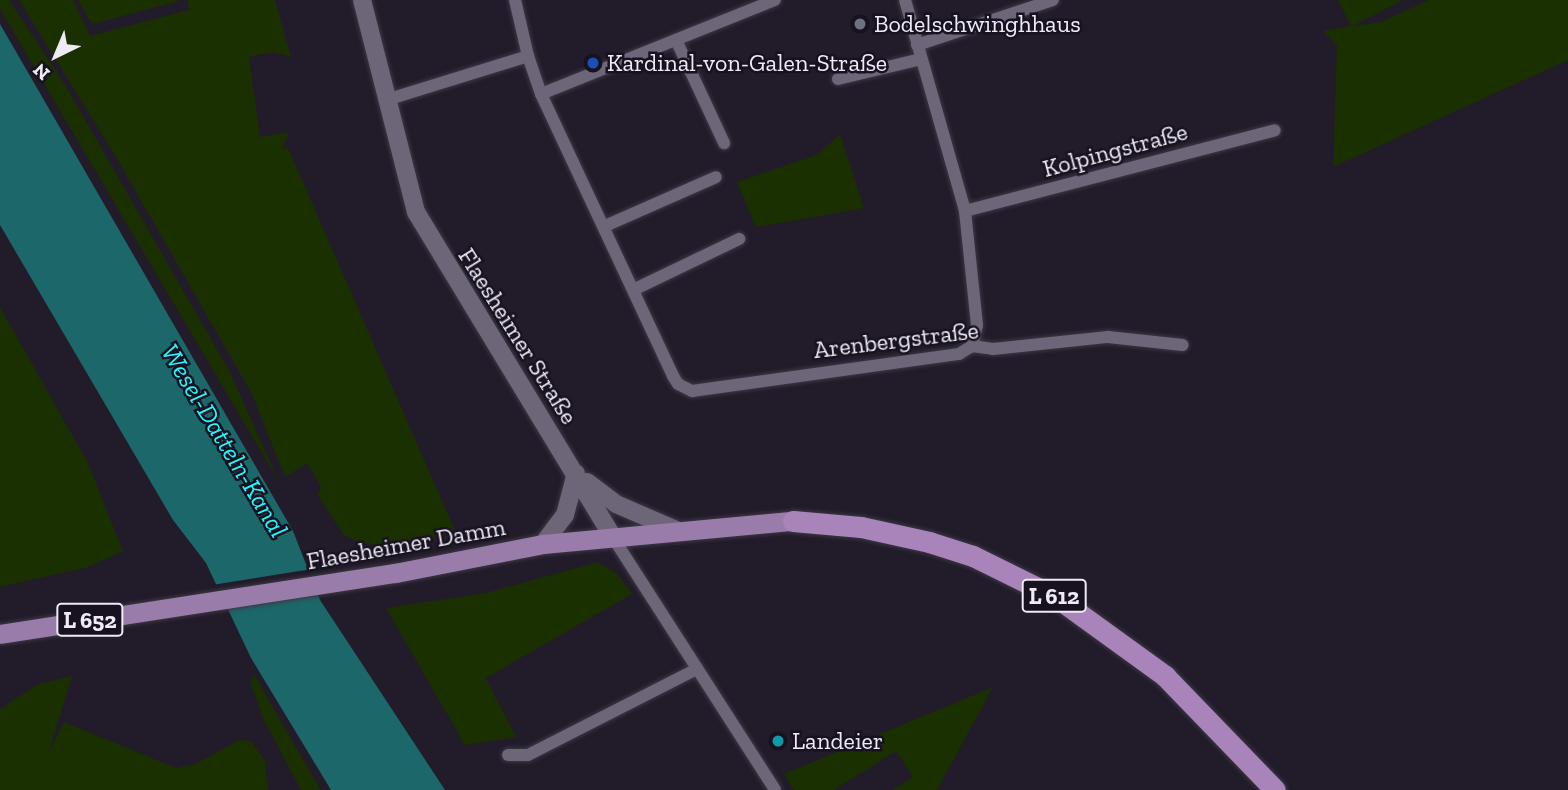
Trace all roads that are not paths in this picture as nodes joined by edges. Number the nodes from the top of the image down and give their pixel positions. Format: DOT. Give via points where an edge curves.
graph roads {
  1 [pos="362,0"];
  2 [pos="515,0"];
  3 [pos="775,0"];
  4 [pos="905,0"];
  5 [pos="1052,0"];
  6 [pos="676,40"];
  7 [pos="917,45"];
  8 [pos="528,56"];
  9 [pos="921,59"];
  10 [pos="838,79"];
  11 [pos="541,94"];
  12 [pos="386,100"];
  13 [pos="1275,130"];
  14 [pos="724,143"];
  15 [pos="716,177"];
  16 [pos="965,211"];
  17 [pos="605,226"];
  18 [pos="739,239"];
  19 [pos="633,290"];
  20 [pos="1183,345"];
  21 [pos="972,346"];
  22 [pos="576,473"];
  23 [pos="793,521"];
  24 [pos="676,530"];
  25 [pos="614,539"];
  26 [pos="543,544"];
  27 [pos="0,634"];
  28 [pos="697,669"];
  29 [pos="508,755"];
  30 [pos="775,790"];
  31 [pos="1275,790"];
  1 -- 12 [label="main road, Flaesheimer Straße"];
  2 -- 8 [label="street"];
  3 -- 6 [label="street"];
  4 -- 7 [label="street"];
  5 -- 7 [label="street"];
  6 -- 11 [label="street"];
  6 -- 14 [label="street"];
  7 -- 9 [label="street"];
  8 -- 11 [label="street"];
  8 -- 12 [label="street"];
  9 -- 10 [label="street"];
  9 -- 16 [label="street"];
  11 -- 17 [label="street, Arenbergstraße"];
  12 -- 22 [label="main road, Flaesheimer Straße" via="405,182 424,227"];
  13 -- 16 [label="street, Kolpingstraße"];
  15 -- 17 [label="street"];
  16 -- 21 [label="street" via="977,325"];
  17 -- 19 [label="street, Arenbergstraße"];
  18 -- 19 [label="street"];
  19 -- 21 [label="street, Arenbergstraße" via="673,376 692,391 959,354"];
  20 -- 21 [label="street, Arenbergstraße" via="1108,337 993,349"];
  22 -- 24 [label="main road" via="616,504"];
  22 -- 25 [label="main road, Flaesheimer Straße"];
  22 -- 26 [label="main road" via="565,515"];
  23 -- 24 [label="main road, L 612"];
  23 -- 31 [label="highway, L 612" via="862,527 929,542 984,561 1056,597 1166,676"];
  24 -- 25 [label="main road, L 612"];
  25 -- 26 [label="main road, Flaesheimer Damm / L 652"];
  25 -- 28 [label="street, Flaesheimer Straße"];
  26 -- 27 [label="main road, Flaesheimer Damm / L 652" via="352,580"];
  28 -- 29 [label="street" via="528,755"];
  28 -- 30 [label="street, Flaesheimer Straße"];
}
